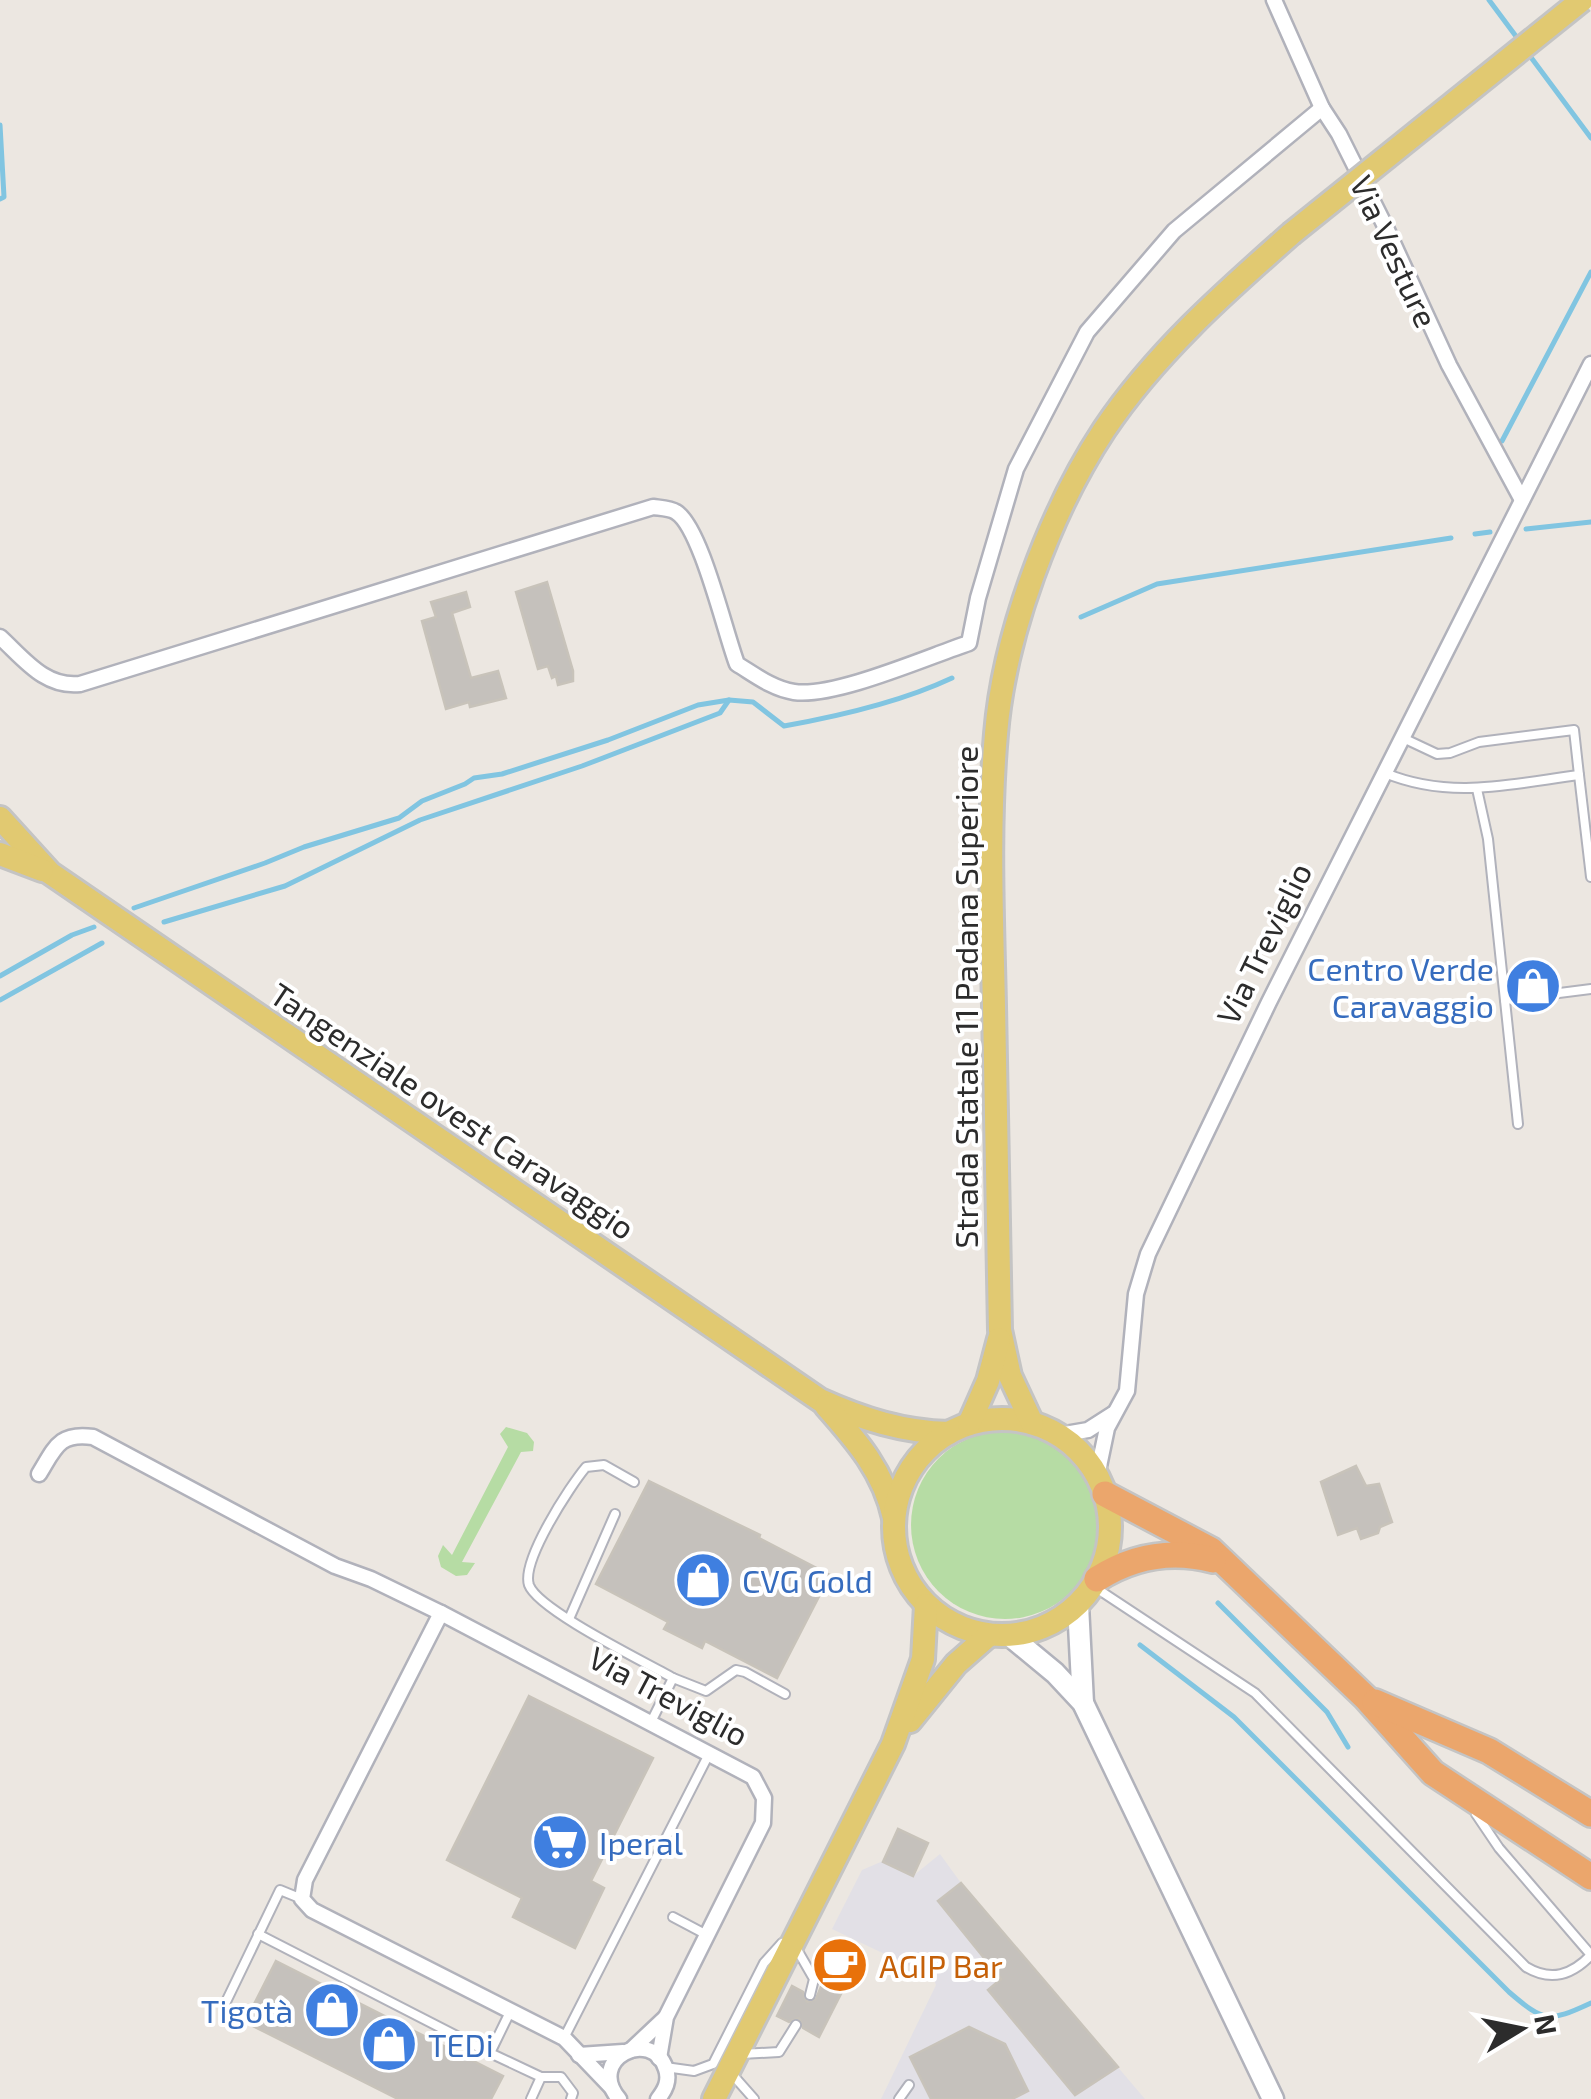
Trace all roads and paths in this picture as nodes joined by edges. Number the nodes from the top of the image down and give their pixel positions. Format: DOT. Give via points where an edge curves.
graph roads {
  1 [pos="1274,0"];
  2 [pos="1582,0"];
  3 [pos="1322,108"];
  4 [pos="1591,364"];
  5 [pos="1522,500"];
  6 [pos="0,638"];
  7 [pos="1402,738"];
  8 [pos="1385,773"];
  9 [pos="1579,775"];
  10 [pos="1478,789"];
  11 [pos="0,818"];
  12 [pos="0,854"];
  13 [pos="50,873"];
  14 [pos="1591,877"];
  15 [pos="1591,989"];
  16 [pos="1505,1000"];
  17 [pos="1518,1124"];
  18 [pos="1000,1330"];
  19 [pos="820,1400"];
  20 [pos="1114,1414"];
  21 [pos="1032,1423"];
  22 [pos="959,1429"];
  23 [pos="1059,1435"];
  24 [pos="39,1474"];
  25 [pos="634,1482"];
  26 [pos="1101,1485"];
  27 [pos="616,1514"];
  28 [pos="895,1519"];
  29 [pos="1227,1565"];
  30 [pos="1095,1583"];
  31 [pos="926,1605"];
  32 [pos="1078,1605"];
  33 [pos="441,1612"];
  34 [pos="569,1620"];
  35 [pos="999,1635"];
  36 [pos="673,1678"];
  37 [pos="785,1694"];
  38 [pos="1366,1698"];
  39 [pos="1084,1702"];
  40 [pos="651,1722"];
  41 [pos="893,1744"];
  42 [pos="710,1752"];
  43 [pos="1462,1793"];
  44 [pos="1591,1814"];
  45 [pos="1591,1877"];
  46 [pos="302,1899"];
  47 [pos="805,1916"];
  48 [pos="673,1917"];
  49 [pos="258,1934"];
  50 [pos="707,1936"];
  51 [pos="792,1942"];
  52 [pos="1591,1955"];
  53 [pos="810,1996"];
  54 [pos="224,2006"];
  55 [pos="511,2011"];
  56 [pos="666,2017"];
  57 [pos="796,2025"];
  58 [pos="564,2038"];
  59 [pos="628,2051"];
  60 [pos="490,2053"];
  61 [pos="579,2055"];
  62 [pos="662,2062"];
  63 [pos="732,2062"];
  64 [pos="541,2076"];
  65 [pos="909,2086"];
  66 [pos="615,2095"];
  67 [pos="531,2099"];
  68 [pos="570,2099"];
  69 [pos="658,2099"];
  70 [pos="714,2099"];
  71 [pos="754,2099"];
  72 [pos="900,2099"];
  73 [pos="1274,2099"];
  1 -- 3 [label="street, Via Vesture"];
  2 -- 18 [label="main road, Strada Statale 11 Padana Superiore, bridge" via="1290,234 1171,345 1102,433 1045,540 1008,662 996,733 991,861"];
  3 -- 5 [label="street, Via Vesture"];
  3 -- 6 [label="street" via="1174,231 1087,332 1016,470 969,643 835,688 796,693 770,684 737,664 687,522 674,510 653,507 87,683 45,677"];
  4 -- 5 [label="street, Via Treviglio"];
  5 -- 7 [label="street, Via Treviglio"];
  7 -- 8 [label="street, Via Treviglio"];
  7 -- 9 [label="lane" via="1437,754 1574,730"];
  8 -- 10 [label="lane"];
  8 -- 20 [label="street, Via Treviglio" via="1148,1254 1136,1294 1130,1379"];
  9 -- 10 [label="lane"];
  9 -- 14 [label="lane"];
  10 -- 16 [label="lane"];
  11 -- 13 [label="main road, Tangenziale ovest Caravaggio"];
  12 -- 13 [label="main road, Tangenziale ovest Caravaggio"];
  13 -- 19 [label="main road, Tangenziale ovest Caravaggio"];
  15 -- 16 [label="lane"];
  16 -- 17 [label="lane"];
  18 -- 21 [label="main road, Strada Statale 11 Padana Superiore" via="1010,1376"];
  18 -- 22 [label="main road, Strada Statale 11 Padana Superiore" via="988,1381"];
  19 -- 22 [label="main road, Tangenziale ovest Caravaggio" via="888,1426"];
  19 -- 28 [label="main road, Tangenziale ovest Caravaggio" via="872,1460"];
  20 -- 23 [label="street" via="1088,1430"];
  20 -- 26 [label="street, Via Treviglio" via="1102,1444"];
  21 -- 22 [label="main road" via="994,1419"];
  21 -- 23 [label="main road"];
  22 -- 28 [label="main road" via="925,1452 907,1476"];
  23 -- 26 [label="main road" via="1081,1453"];
  24 -- 33 [label="street, Via Treviglio" via="62,1440 92,1438 334,1566"];
  25 -- 34 [label="lane" via="604,1466 586,1467 533,1556 527,1574 534,1594"];
  26 -- 29 [label="highway"];
  26 -- 30 [label="main road" via="1110,1538"];
  27 -- 34 [label="lane"];
  28 -- 31 [label="main road" via="900,1562"];
  29 -- 30 [label="highway" via="1192,1555 1155,1555"];
  29 -- 38 [label="highway"];
  30 -- 32 [label="main road"];
  30 -- 52 [label="lane" via="1255,1694 1526,1967 1558,1976"];
  31 -- 35 [label="main road" via="959,1626"];
  31 -- 41 [label="main road" via="923,1660"];
  32 -- 35 [label="main road" via="1053,1623"];
  32 -- 39 [label="main road"];
  33 -- 40 [label="street, Via Treviglio"];
  33 -- 46 [label="street" via="305,1880"];
  34 -- 36 [label="lane"];
  35 -- 39 [label="main road"];
  35 -- 41 [label="main road" via="956,1664"];
  36 -- 37 [label="lane" via="706,1691 736,1670"];
  36 -- 40 [label="lane"];
  38 -- 43 [label="highway" via="1432,1772"];
  38 -- 44 [label="highway" via="1489,1750"];
  39 -- 73 [label="main road"];
  40 -- 42 [label="street, Via Treviglio"];
  41 -- 47 [label="main road"];
  42 -- 50 [label="street, Via Treviglio" via="753,1778 765,1808 764,1823"];
  42 -- 58 [label="lane"];
  43 -- 45 [label="highway"];
  43 -- 52 [label="lane" via="1499,1848"];
  46 -- 49 [label="lane" via="280,1890"];
  46 -- 55 [label="street"];
  47 -- 51 [label="main road"];
  47 -- 62 [label="lane" via="764,1964 713,2064 694,2070"];
  48 -- 50 [label="lane"];
  49 -- 54 [label="lane"];
  49 -- 60 [label="lane"];
  50 -- 56 [label="street, Via Treviglio"];
  51 -- 53 [label="lane" via="814,1979"];
  51 -- 63 [label="main road"];
  55 -- 58 [label="street"];
  55 -- 60 [label="lane"];
  56 -- 59 [label="street"];
  56 -- 62 [label="street"];
  57 -- 63 [label="lane" via="779,2052"];
  58 -- 61 [label="street"];
  59 -- 61 [label="street"];
  59 -- 62 [label="street" via="649,2051"];
  59 -- 66 [label="street" via="610,2070"];
  60 -- 64 [label="lane"];
  61 -- 66 [label="street"];
  62 -- 69 [label="street" via="667,2084"];
  63 -- 70 [label="main road"];
  63 -- 71 [label="lane"];
  64 -- 67 [label="lane"];
  64 -- 68 [label="lane" via="562,2077 574,2093"];
  65 -- 72 [label="lane"];
}
